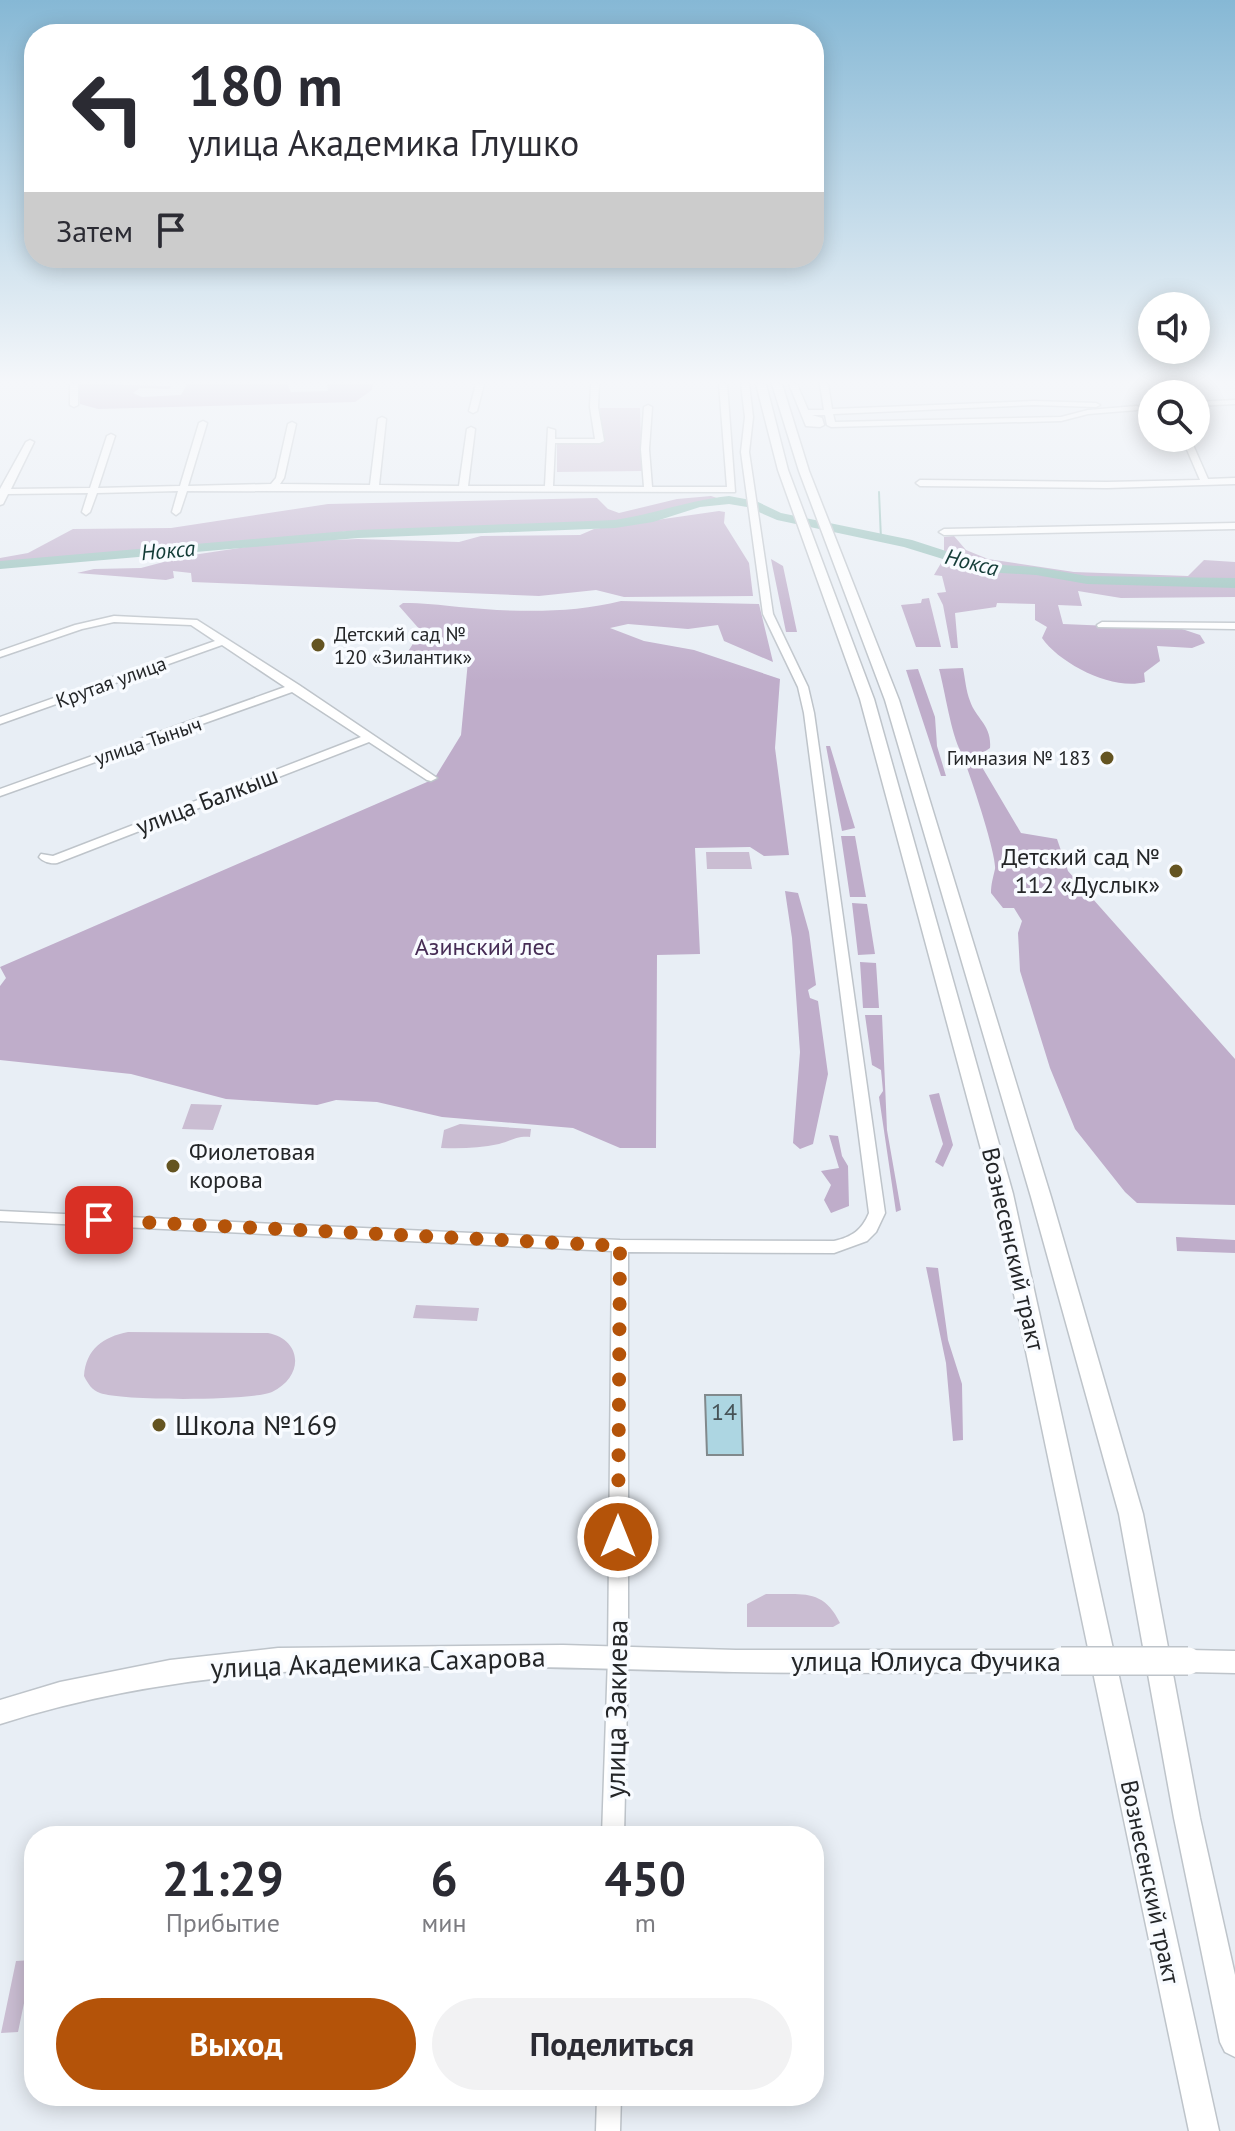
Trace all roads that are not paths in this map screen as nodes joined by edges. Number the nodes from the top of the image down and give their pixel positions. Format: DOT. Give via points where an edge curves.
graph roads {
  1 [pos="95,483"];
  2 [pos="184,483"];
  3 [pos="276,483"];
  4 [pos="375,483"];
  5 [pos="464,483"];
  6 [pos="549,483"];
  7 [pos="648,483"];
  8 [pos="732,483"];
  9 [pos="750,483"];
  10 [pos="788,483"];
  11 [pos="809,483"];
  12 [pos="962,483"];
  13 [pos="1158,483"];
  14 [pos="274,487"];
  15 [pos="374,488"];
  16 [pos="93,489"];
  17 [pos="182,489"];
  18 [pos="463,489"];
  19 [pos="549,489"];
  20 [pos="648,489"];
  21 [pos="2,492"];
  22 [pos="0,502"];
  23 [pos="86,512"];
  24 [pos="176,512"];
  25 [pos="1235,526"];
  26 [pos="944,532"];
  27 [pos="1102,625"];
  28 [pos="1235,626"];
  29 [pos="222,642"];
  30 [pos="0,654"];
  31 [pos="295,687"];
  32 [pos="0,721"];
  33 [pos="369,738"];
  34 [pos="431,778"];
  35 [pos="0,793"];
  36 [pos="45,857"];
  37 [pos="0,1216"];
  38 [pos="620,1246"];
  39 [pos="618,1657"];
  40 [pos="1235,1662"];
  41 [pos="0,1712"];
  42 [pos="613,1826"];
  43 [pos="1235,2042"];
  44 [pos="609,2106"];
  45 [pos="608,2131"];
  46 [pos="1204,2131"];
  1 -- 16 [label="street"];
  2 -- 17 [label="street"];
  3 -- 14 [label="street"];
  4 -- 15 [label="street"];
  5 -- 18 [label="street"];
  6 -- 19 [label="street"];
  7 -- 20 [label="street"];
  8 -- 20 [label="street" via="732,490"];
  9 -- 38 [label="street" via="768,614 803,687 809,713 877,1213 871,1231 834,1247"];
  10 -- 46 [label="main road, Вознесенский тракт" via="867,699 1003,1194"];
  11 -- 43 [label="main road, Вознесенский тракт" via="892,700 1131,1514"];
  12 -- 13 [label="street"];
  14 -- 15 [label="street"];
  14 -- 17 [label="street"];
  15 -- 18 [label="street"];
  16 -- 17 [label="street"];
  16 -- 21 [label="street"];
  16 -- 23 [label="street"];
  17 -- 24 [label="street"];
  18 -- 19 [label="street"];
  19 -- 20 [label="street"];
  21 -- 22 [label="street"];
  25 -- 26 [label="street"];
  27 -- 28 [label="street"];
  29 -- 30 [label="street" via="193,622 114,619"];
  29 -- 31 [label="street"];
  29 -- 32 [label="street, Крутая улица"];
  31 -- 33 [label="street"];
  31 -- 35 [label="street, улица Тыныч"];
  33 -- 34 [label="street"];
  33 -- 36 [label="street, улица Балкыш" via="53,860"];
  37 -- 38 [label="street"];
  38 -- 39 [label="street, улица Закиева"];
  39 -- 40 [label="main road, улица Юлиуса Фучика, bridge"];
  39 -- 41 [label="main road, улица Академика Сахарова" via="223,1663 60,1693"];
  39 -- 42 [label="street, улица Закиева"];
  44 -- 45 [label="street"];
}
